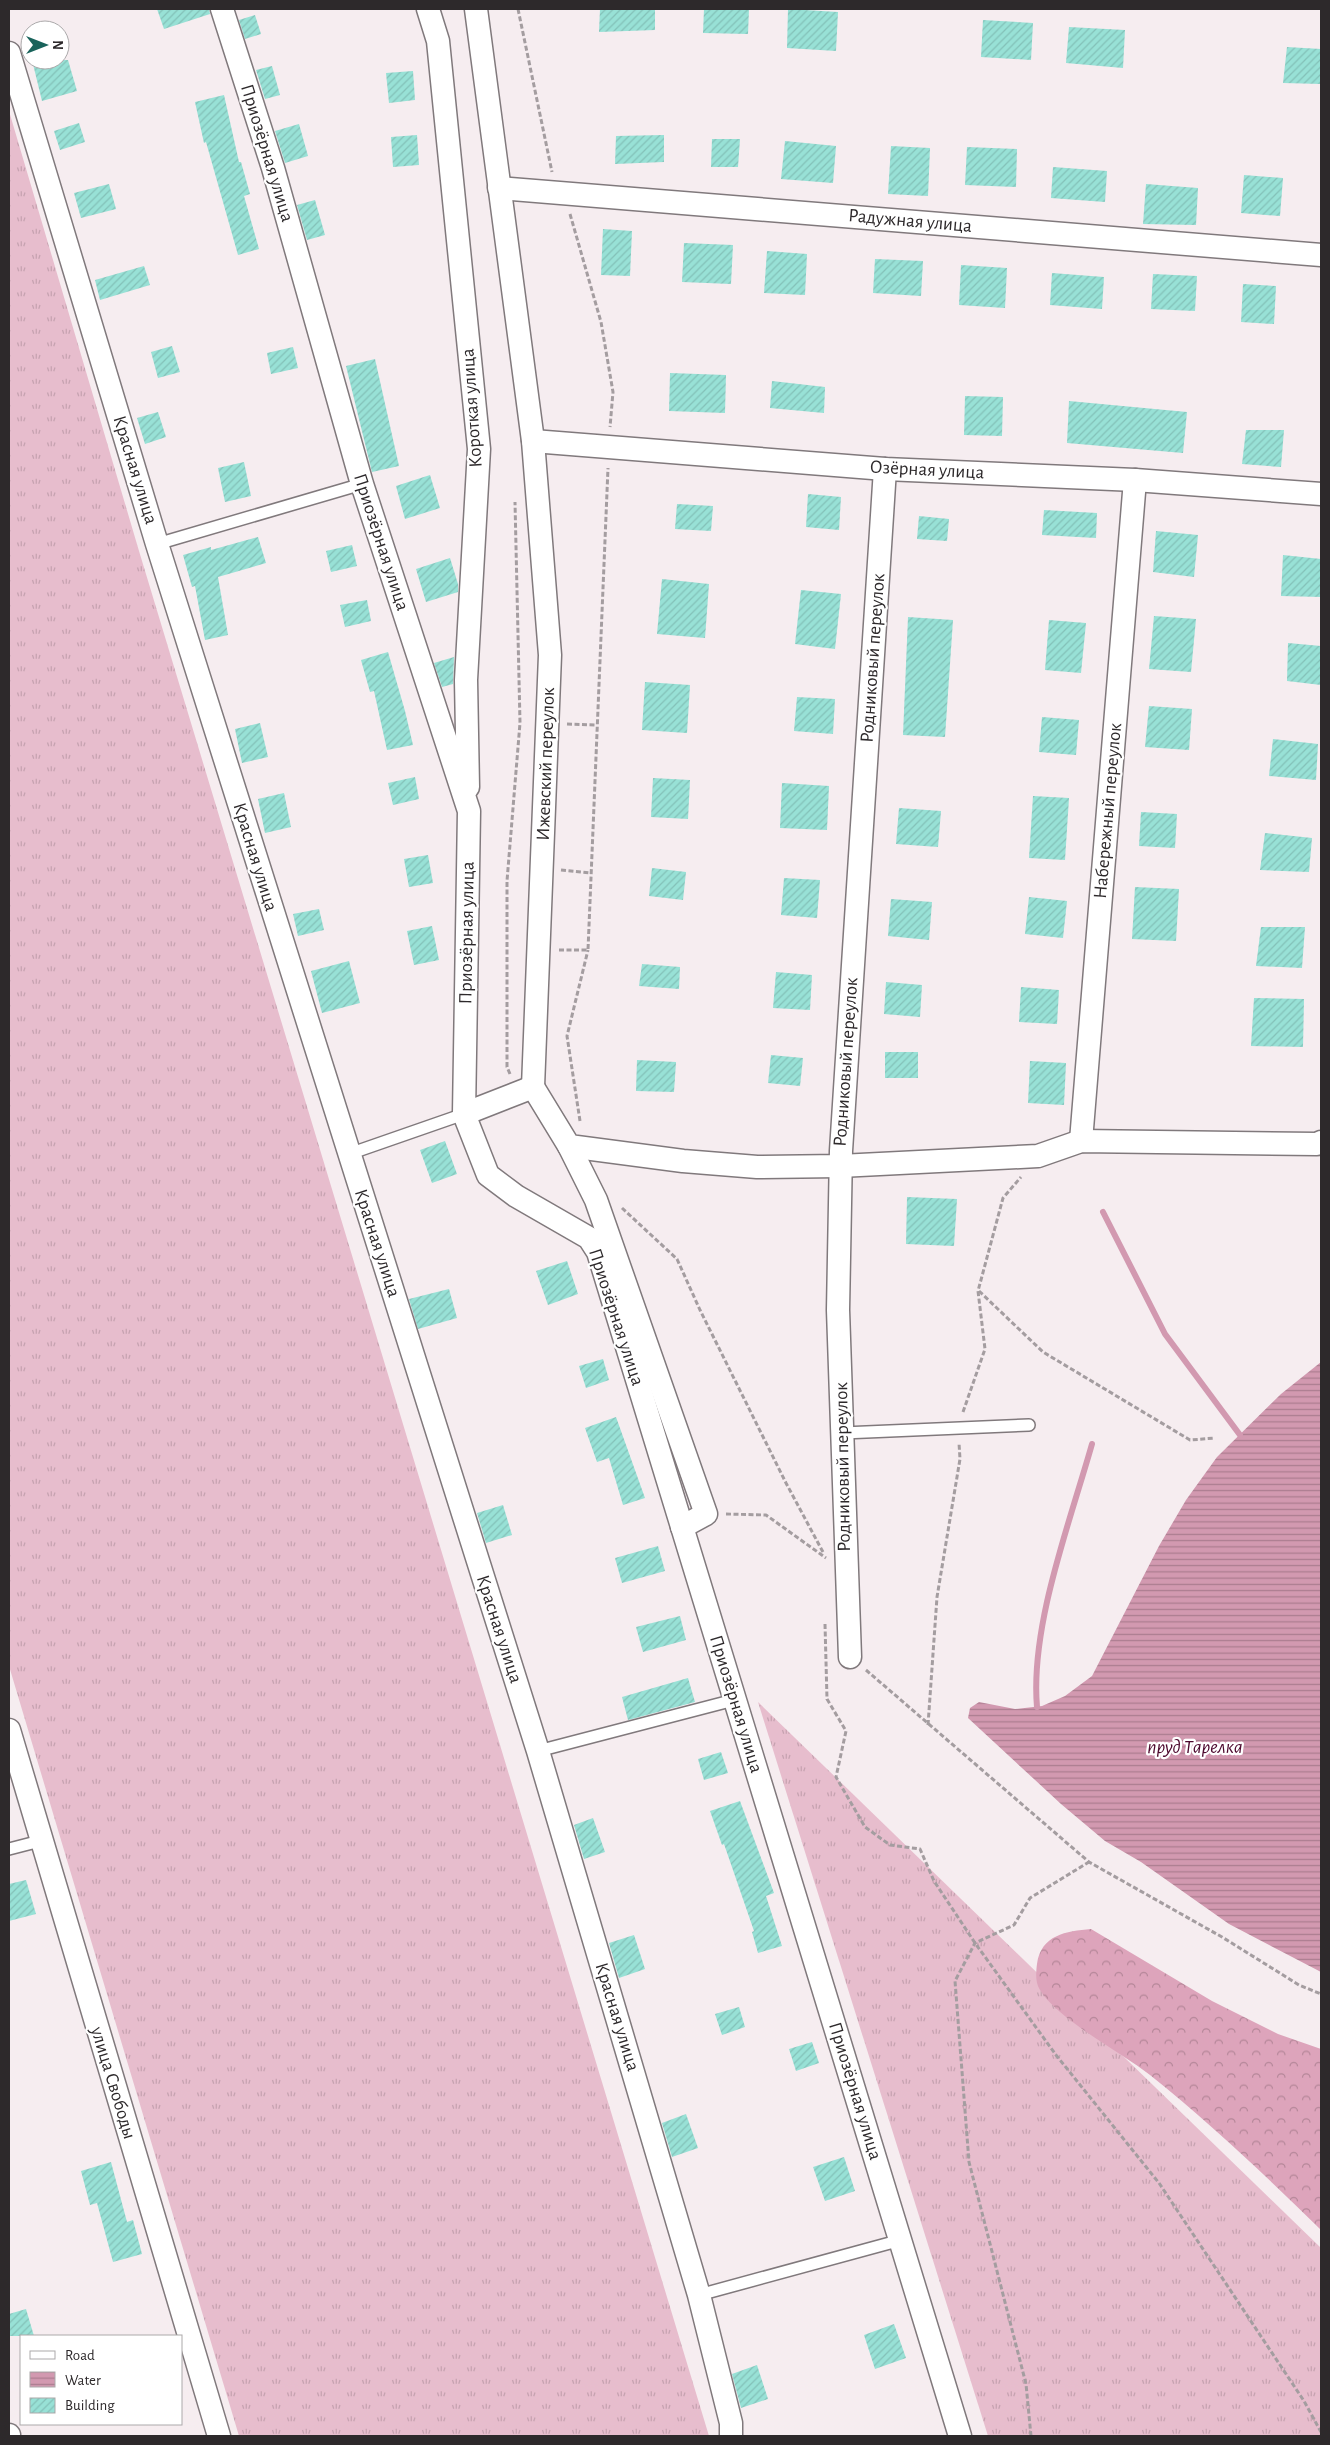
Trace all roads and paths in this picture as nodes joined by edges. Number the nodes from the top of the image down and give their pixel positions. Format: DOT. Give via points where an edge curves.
graph roads {
  1 [pos="222,9"];
  2 [pos="428,9"];
  3 [pos="476,9"];
  4 [pos="518,9"];
  5 [pos="9,53"];
  6 [pos="499,188"];
  7 [pos="564,193"];
  8 [pos="1321,255"];
  9 [pos="533,441"];
  10 [pos="609,447"];
  11 [pos="885,469"];
  12 [pos="1135,480"];
  13 [pos="362,484"];
  14 [pos="1321,494"];
  15 [pos="515,500"];
  16 [pos="157,544"];
  17 [pos="547,723"];
  18 [pos="596,724"];
  19 [pos="469,811"];
  20 [pos="542,869"];
  21 [pos="591,873"];
  22 [pos="539,949"];
  23 [pos="588,950"];
  24 [pos="533,1087"];
  25 [pos="464,1114"];
  26 [pos="1081,1142"];
  27 [pos="1321,1142"];
  28 [pos="577,1147"];
  29 [pos="349,1154"];
  30 [pos="840,1166"];
  31 [pos="619,1206"];
  32 [pos="978,1291"];
  33 [pos="1029,1425"];
  34 [pos="843,1432"];
  35 [pos="1215,1438"];
  36 [pos="706,1514"];
  37 [pos="682,1527"];
  38 [pos="833,1565"];
  39 [pos="826,1622"];
  40 [pos="850,1657"];
  41 [pos="734,1700"];
  42 [pos="9,1730"];
  43 [pos="538,1751"];
  44 [pos="40,1840"];
  45 [pos="9,1849"];
  46 [pos="1089,1862"];
  47 [pos="975,1943"];
  48 [pos="1321,1994"];
  49 [pos="901,2240"];
  50 [pos="699,2295"];
  51 [pos="1321,2432"];
  52 [pos="219,2436"];
  53 [pos="731,2436"];
  54 [pos="960,2436"];
  55 [pos="1031,2436"];
  1 -- 13 [label="street, Приозёрная улица" via="273,168"];
  2 -- 19 [label="street, Короткая улица" via="438,41 479,449 466,680"];
  3 -- 6 [label="street, Ижевский переулок"];
  4 -- 7 [label="path" via="553,175"];
  5 -- 16 [label="street, Красная улица"];
  6 -- 7 [label="street, Радужная улица"];
  6 -- 9 [label="street, Ижевский переулок"];
  7 -- 8 [label="street, Радужная улица"];
  7 -- 10 [label="path" via="601,322 612,383"];
  9 -- 10 [label="street, Озёрная улица"];
  9 -- 17 [label="street, Ижевский переулок" via="550,655"];
  10 -- 11 [label="street, Озёрная улица"];
  10 -- 18 [label="path"];
  11 -- 12 [label="street, Озёрная улица"];
  11 -- 30 [label="street, Родниковый переулок"];
  12 -- 14 [label="street, Озёрная улица"];
  12 -- 26 [label="street, Набережный переулок"];
  13 -- 16 [label="lane"];
  13 -- 19 [label="street, Приозёрная улица"];
  15 -- 24 [label="path" via="520,723 507,881 507,1067 514,1082"];
  16 -- 29 [label="street, Красная улица"];
  17 -- 18 [label="path"];
  17 -- 20 [label="street, Ижевский переулок"];
  18 -- 21 [label="path"];
  19 -- 25 [label="street, Приозёрная улица"];
  20 -- 21 [label="path"];
  20 -- 22 [label="street, Ижевский переулок"];
  21 -- 23 [label="path"];
  22 -- 23 [label="path"];
  22 -- 24 [label="street, Ижевский переулок"];
  23 -- 28 [label="path" via="567,1036"];
  24 -- 25 [label="street"];
  24 -- 28 [label="street"];
  25 -- 29 [label="lane"];
  25 -- 37 [label="street, Приозёрная улица" via="488,1174 516,1196 589,1238 598,1252"];
  26 -- 27 [label="street"];
  26 -- 30 [label="street" via="1038,1156"];
  28 -- 30 [label="street" via="683,1162 757,1167"];
  28 -- 36 [label="street"];
  29 -- 43 [label="street, Красная улица"];
  30 -- 34 [label="street, Родниковый переулок" via="838,1310"];
  31 -- 38 [label="path" via="677,1259 777,1466"];
  32 -- 35 [label="path" via="1044,1352 1190,1440"];
  33 -- 34 [label="lane"];
  34 -- 38 [label="street, Родниковый переулок"];
  36 -- 37 [label="street"];
  36 -- 38 [label="path" via="766,1515"];
  37 -- 41 [label="street, Приозёрная улица"];
  38 -- 40 [label="street, Родниковый переулок"];
  39 -- 47 [label="path" via="827,1700 846,1731 836,1777 865,1827 890,1845 920,1849 934,1881"];
  40 -- 46 [label="path"];
  41 -- 43 [label="lane"];
  41 -- 49 [label="street, Приозёрная улица"];
  42 -- 44 [label="street, улица Свободы"];
  43 -- 50 [label="street, Красная улица"];
  44 -- 45 [label="lane"];
  44 -- 52 [label="street, улица Свободы"];
  46 -- 47 [label="path" via="1030,1898 1014,1925"];
  46 -- 48 [label="path" via="1222,1937 1299,1985"];
  47 -- 51 [label="path" via="1056,2055 1159,2183 1304,2401"];
  47 -- 55 [label="path" via="955,1981 969,2162 1026,2384"];
  49 -- 50 [label="lane"];
  49 -- 54 [label="street, Приозёрная улица"];
  50 -- 53 [label="street, Красная улица" via="731,2423"];
}
